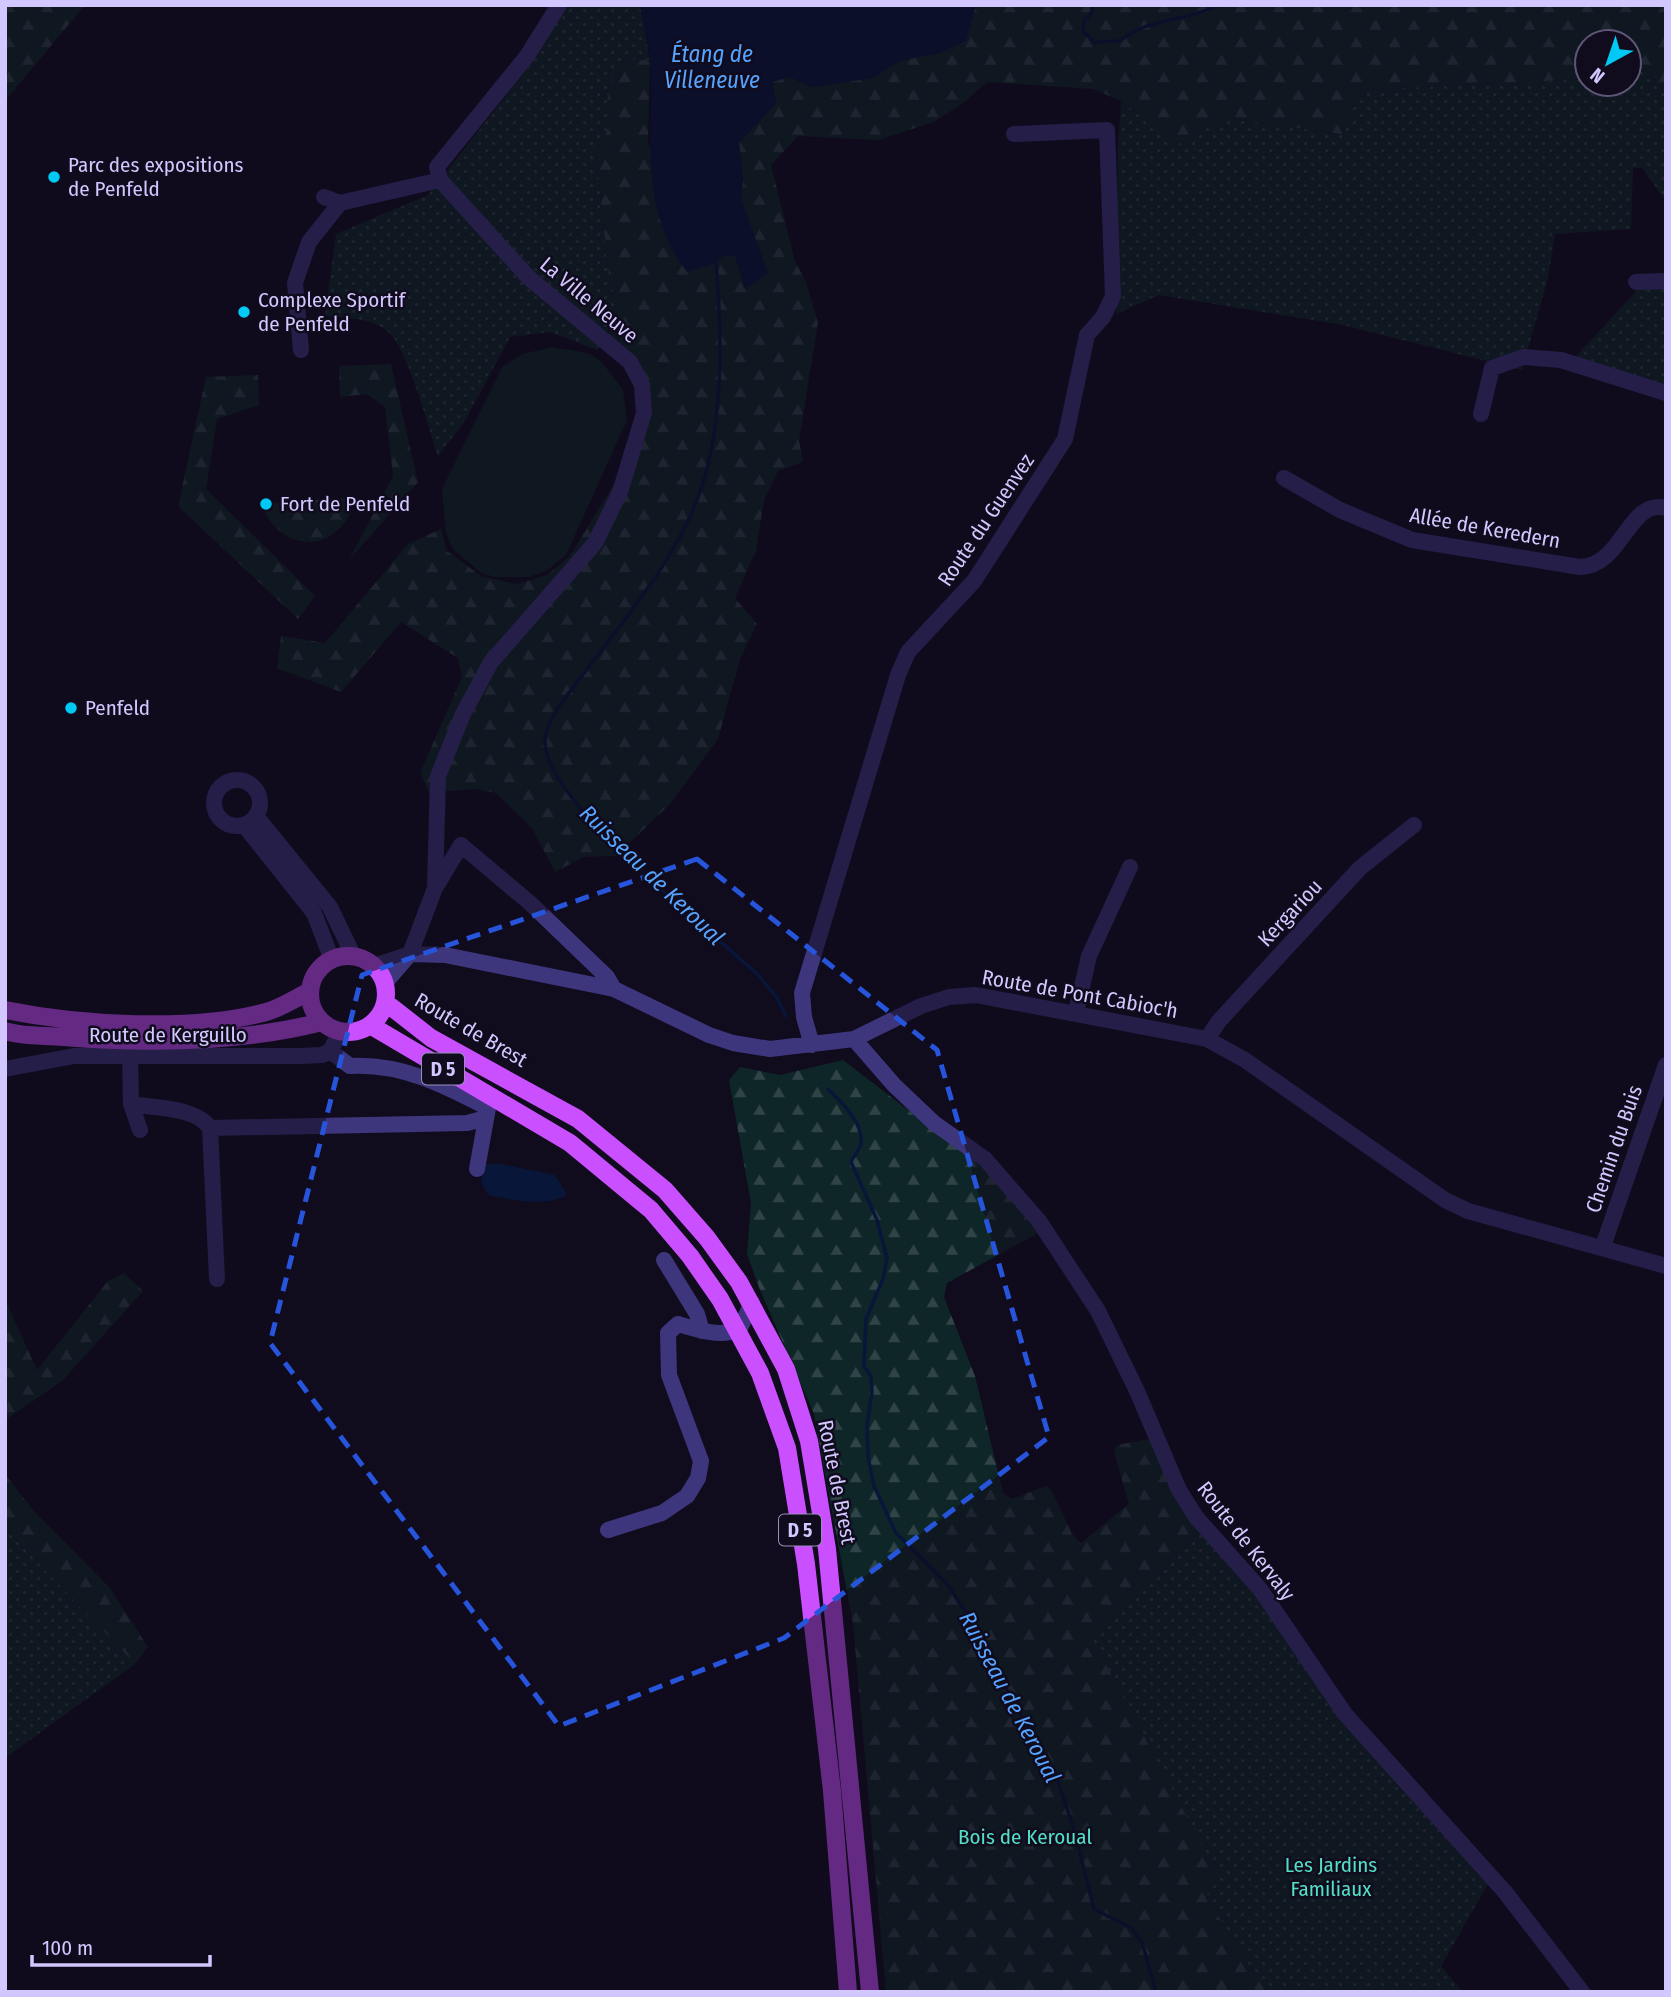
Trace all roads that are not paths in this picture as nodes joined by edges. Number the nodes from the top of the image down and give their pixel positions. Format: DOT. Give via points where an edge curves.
graph roads {
  1 [pos="559,5"];
  2 [pos="1014,134"];
  3 [pos="440,180"];
  4 [pos="324,197"];
  5 [pos="340,203"];
  6 [pos="1666,281"];
  7 [pos="1636,282"];
  8 [pos="301,350"];
  9 [pos="1666,393"];
  10 [pos="1481,414"];
  11 [pos="1284,478"];
  12 [pos="1666,508"];
  13 [pos="1415,825"];
  14 [pos="1130,867"];
  15 [pos="435,888"];
  16 [pos="410,954"];
  17 [pos="354,957"];
  18 [pos="332,960"];
  19 [pos="374,967"];
  20 [pos="614,989"];
  21 [pos="310,992"];
  22 [pos="385,993"];
  23 [pos="5,1010"];
  24 [pos="1076,1013"];
  25 [pos="322,1022"];
  26 [pos="370,1025"];
  27 [pos="5,1031"];
  28 [pos="341,1031"];
  29 [pos="854,1039"];
  30 [pos="1207,1039"];
  31 [pos="812,1045"];
  32 [pos="330,1051"];
  33 [pos="130,1054"];
  34 [pos="1666,1065"];
  35 [pos="5,1069"];
  36 [pos="131,1104"];
  37 [pos="486,1118"];
  38 [pos="210,1128"];
  39 [pos="140,1130"];
  40 [pos="478,1169"];
  41 [pos="1603,1246"];
  42 [pos="664,1260"];
  43 [pos="1666,1266"];
  44 [pos="217,1279"];
  45 [pos="752,1303"];
  46 [pos="739,1330"];
  47 [pos="702,1331"];
  48 [pos="608,1530"];
  49 [pos="848,1992"];
  50 [pos="870,1992"];
  51 [pos="1582,1992"];
  1 -- 3 [label="street" via="527,56 437,167"];
  2 -- 31 [label="street, Route du Guenvez" via="1107,131 1112,296 1087,335 1065,439 974,581 908,652 898,675 802,993"];
  3 -- 5 [label="street"];
  3 -- 15 [label="street, La Ville Neuve" via="529,278 630,362 642,385 644,413 620,492 595,543 491,662 463,714 439,776"];
  4 -- 5 [label="street"];
  5 -- 8 [label="street" via="309,242 295,283"];
  6 -- 7 [label="street"];
  9 -- 10 [label="street" via="1561,360 1523,357 1492,368"];
  11 -- 12 [label="street, Allée de Keredern" via="1340,510 1412,540 1580,567 1606,558 1636,517 1649,508"];
  13 -- 30 [label="street, Kergariou" via="1360,868"];
  14 -- 24 [label="street" via="1089,956"];
  15 -- 16 [label="street"];
  15 -- 20 [label="street" via="461,845 530,903"];
  16 -- 19 [label="street, Route de Pont Cabioc'h"];
  16 -- 20 [label="street, Route de Pont Cabioc'h" via="445,955"];
  16 -- 22 [label="street"];
  17 -- 18 [label="main road"];
  17 -- 18 [label="street" via="330,907 250,820 314,913"];
  17 -- 19 [label="main road"];
  18 -- 21 [label="main road" via="313,978"];
  19 -- 22 [label="main road"];
  20 -- 31 [label="street, Route de Pont Cabioc'h" via="733,1043 770,1049"];
  21 -- 23 [label="main road" via="268,1012 217,1022 93,1023"];
  21 -- 25 [label="main road"];
  22 -- 26 [label="main road" via="380,1015"];
  22 -- 45 [label="main road, Route de Brest / D 5" via="431,1038 578,1119 616,1147 682,1209"];
  24 -- 29 [label="street, Route de Pont Cabioc'h" via="976,995 949,997"];
  24 -- 30 [label="street, Route de Pont Cabioc'h"];
  25 -- 27 [label="main road" via="269,1035 176,1040 87,1039"];
  25 -- 28 [label="main road"];
  26 -- 28 [label="main road"];
  26 -- 46 [label="main road, Route de Brest / D 5" via="570,1143 605,1170 651,1210 690,1256"];
  28 -- 32 [label="street"];
  29 -- 31 [label="street, Route de Pont Cabioc'h"];
  29 -- 51 [label="street, Route de Kervaly" via="934,1123 985,1159 1038,1221 1098,1311 1179,1490 1196,1517 1260,1589 1345,1714 1504,1892"];
  30 -- 41 [label="street, Route de Pont Cabioc'h" via="1245,1060 1444,1200 1468,1211"];
  32 -- 33 [label="street, Route de Kerguillo" via="301,1056"];
  32 -- 37 [label="street" via="350,1066 375,1065 446,1086 488,1108"];
  33 -- 35 [label="street, Route de Kerguillo" via="74,1056"];
  33 -- 36 [label="street"];
  34 -- 41 [label="street, Chemin du Buis"];
  36 -- 38 [label="street" via="192,1115 204,1119"];
  36 -- 39 [label="street"];
  37 -- 38 [label="street" via="467,1123"];
  37 -- 40 [label="street"];
  38 -- 44 [label="street"];
  41 -- 43 [label="street, Route de Pont Cabioc'h"];
  42 -- 47 [label="street" via="698,1314"];
  45 -- 46 [label="street"];
  45 -- 50 [label="main road, Route de Brest / D 5" via="786,1368 809,1441 828,1561"];
  46 -- 47 [label="street"];
  46 -- 49 [label="main road, Route de Brest / D 5" via="787,1448 804,1551 832,1791"];
  47 -- 48 [label="street" via="678,1324 668,1332 666,1344 669,1376 701,1461 698,1478 687,1496 662,1513"];
}
